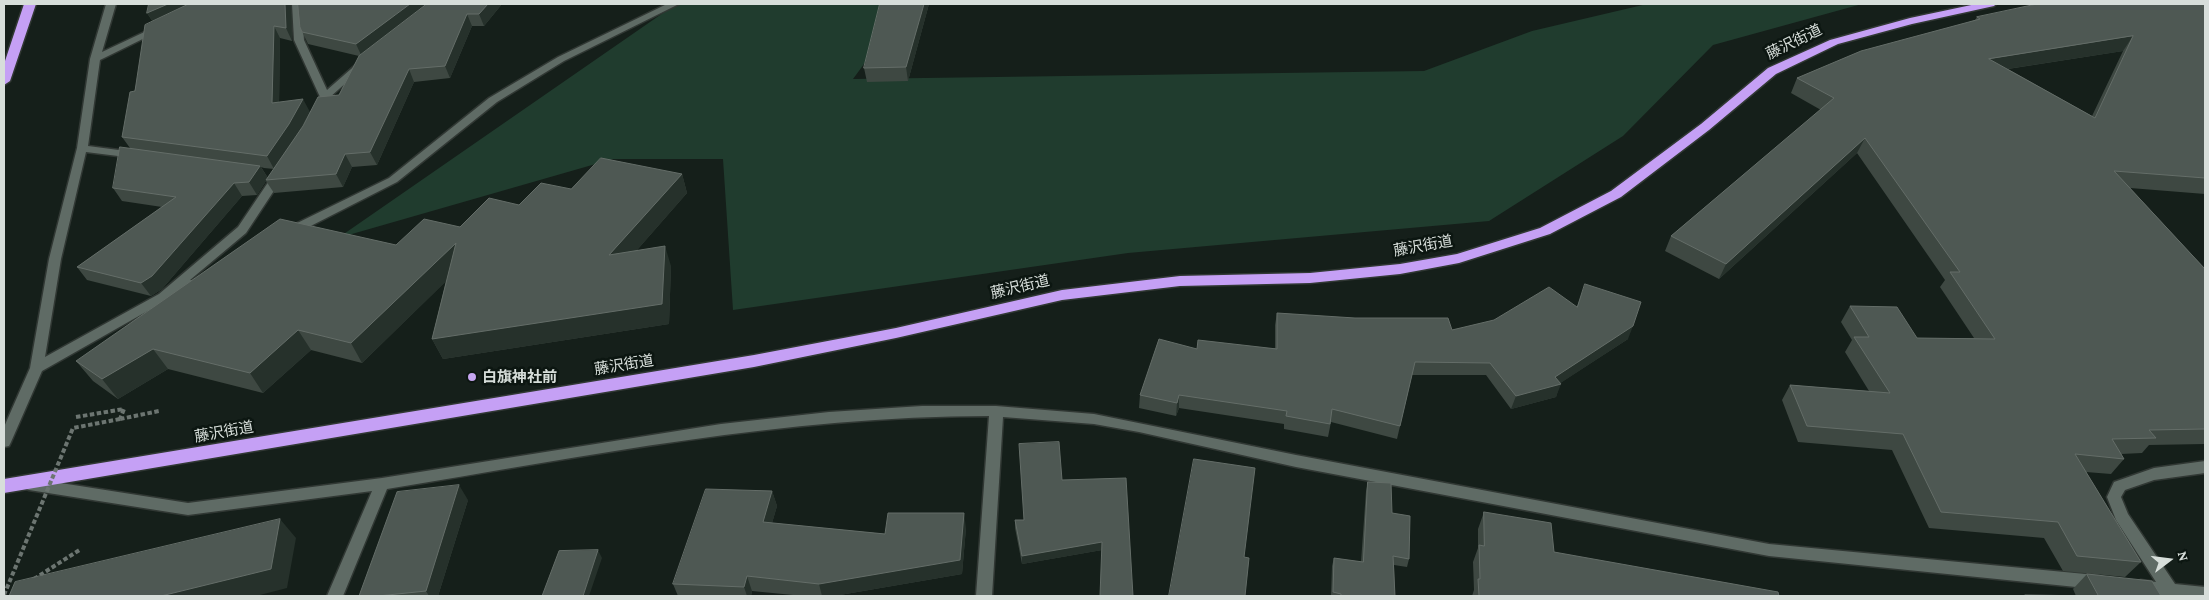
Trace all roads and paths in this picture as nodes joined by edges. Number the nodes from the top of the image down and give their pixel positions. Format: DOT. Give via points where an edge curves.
graph roads {
  1 [pos="30,4"];
  2 [pos="111,4"];
  3 [pos="296,4"];
  4 [pos="674,4"];
  5 [pos="1990,4"];
  6 [pos="164,26"];
  7 [pos="374,55"];
  8 [pos="95,59"];
  9 [pos="4,80"];
  10 [pos="325,97"];
  11 [pos="312,122"];
  12 [pos="82,148"];
  13 [pos="141,156"];
  14 [pos="276,172"];
  15 [pos="279,238"];
  16 [pos="205,278"];
  17 [pos="162,298"];
  18 [pos="37,368"];
  19 [pos="159,411"];
  20 [pos="996,411"];
  21 [pos="76,418"];
  22 [pos="120,419"];
  23 [pos="4,442"];
  24 [pos="2205,468"];
  25 [pos="26,484"];
  26 [pos="382,484"];
  27 [pos="4,486"];
  28 [pos="81,549"];
  29 [pos="26,584"];
  30 [pos="2111,584"];
  31 [pos="2130,586"];
  32 [pos="2170,590"];
  33 [pos="2199,594"];
  34 [pos="4,595"];
  35 [pos="335,596"];
  36 [pos="984,596"];
  1 -- 9 [label="highway"];
  2 -- 8 [label="street"];
  3 -- 10 [label="street" via="300,40"];
  4 -- 15 [label="street" via="561,59 493,100 393,180"];
  5 -- 25 [label="highway, 藤沢街道" via="1834,42 1772,71 1616,194 1545,230 1459,258 1400,269 1310,278 1180,282 1062,295 754,362"];
  6 -- 8 [label="street"];
  7 -- 10 [label="street"];
  8 -- 12 [label="street"];
  10 -- 11 [label="street"];
  12 -- 13 [label="street"];
  12 -- 18 [label="street" via="55,260"];
  14 -- 17 [label="street" via="242,230"];
  16 -- 17 [label="street"];
  17 -- 18 [label="street"];
  18 -- 23 [label="street"];
  19 -- 22 [label="path"];
  20 -- 26 [label="street" via="838,416 740,427"];
  20 -- 30 [label="street" via="1094,419 1139,427 1296,461 1768,550"];
  20 -- 36 [label="street"];
  21 -- 22 [label="path" via="124,409"];
  22 -- 34 [label="path, bridge" via="73,428"];
  24 -- 32 [label="street" via="2154,474 2119,486 2114,497 2121,516"];
  25 -- 26 [label="street" via="188,509"];
  25 -- 27 [label="highway, 藤沢街道"];
  26 -- 35 [label="street"];
  28 -- 29 [label="path"];
  31 -- 32 [label="street"];
  32 -- 33 [label="street"];
}
